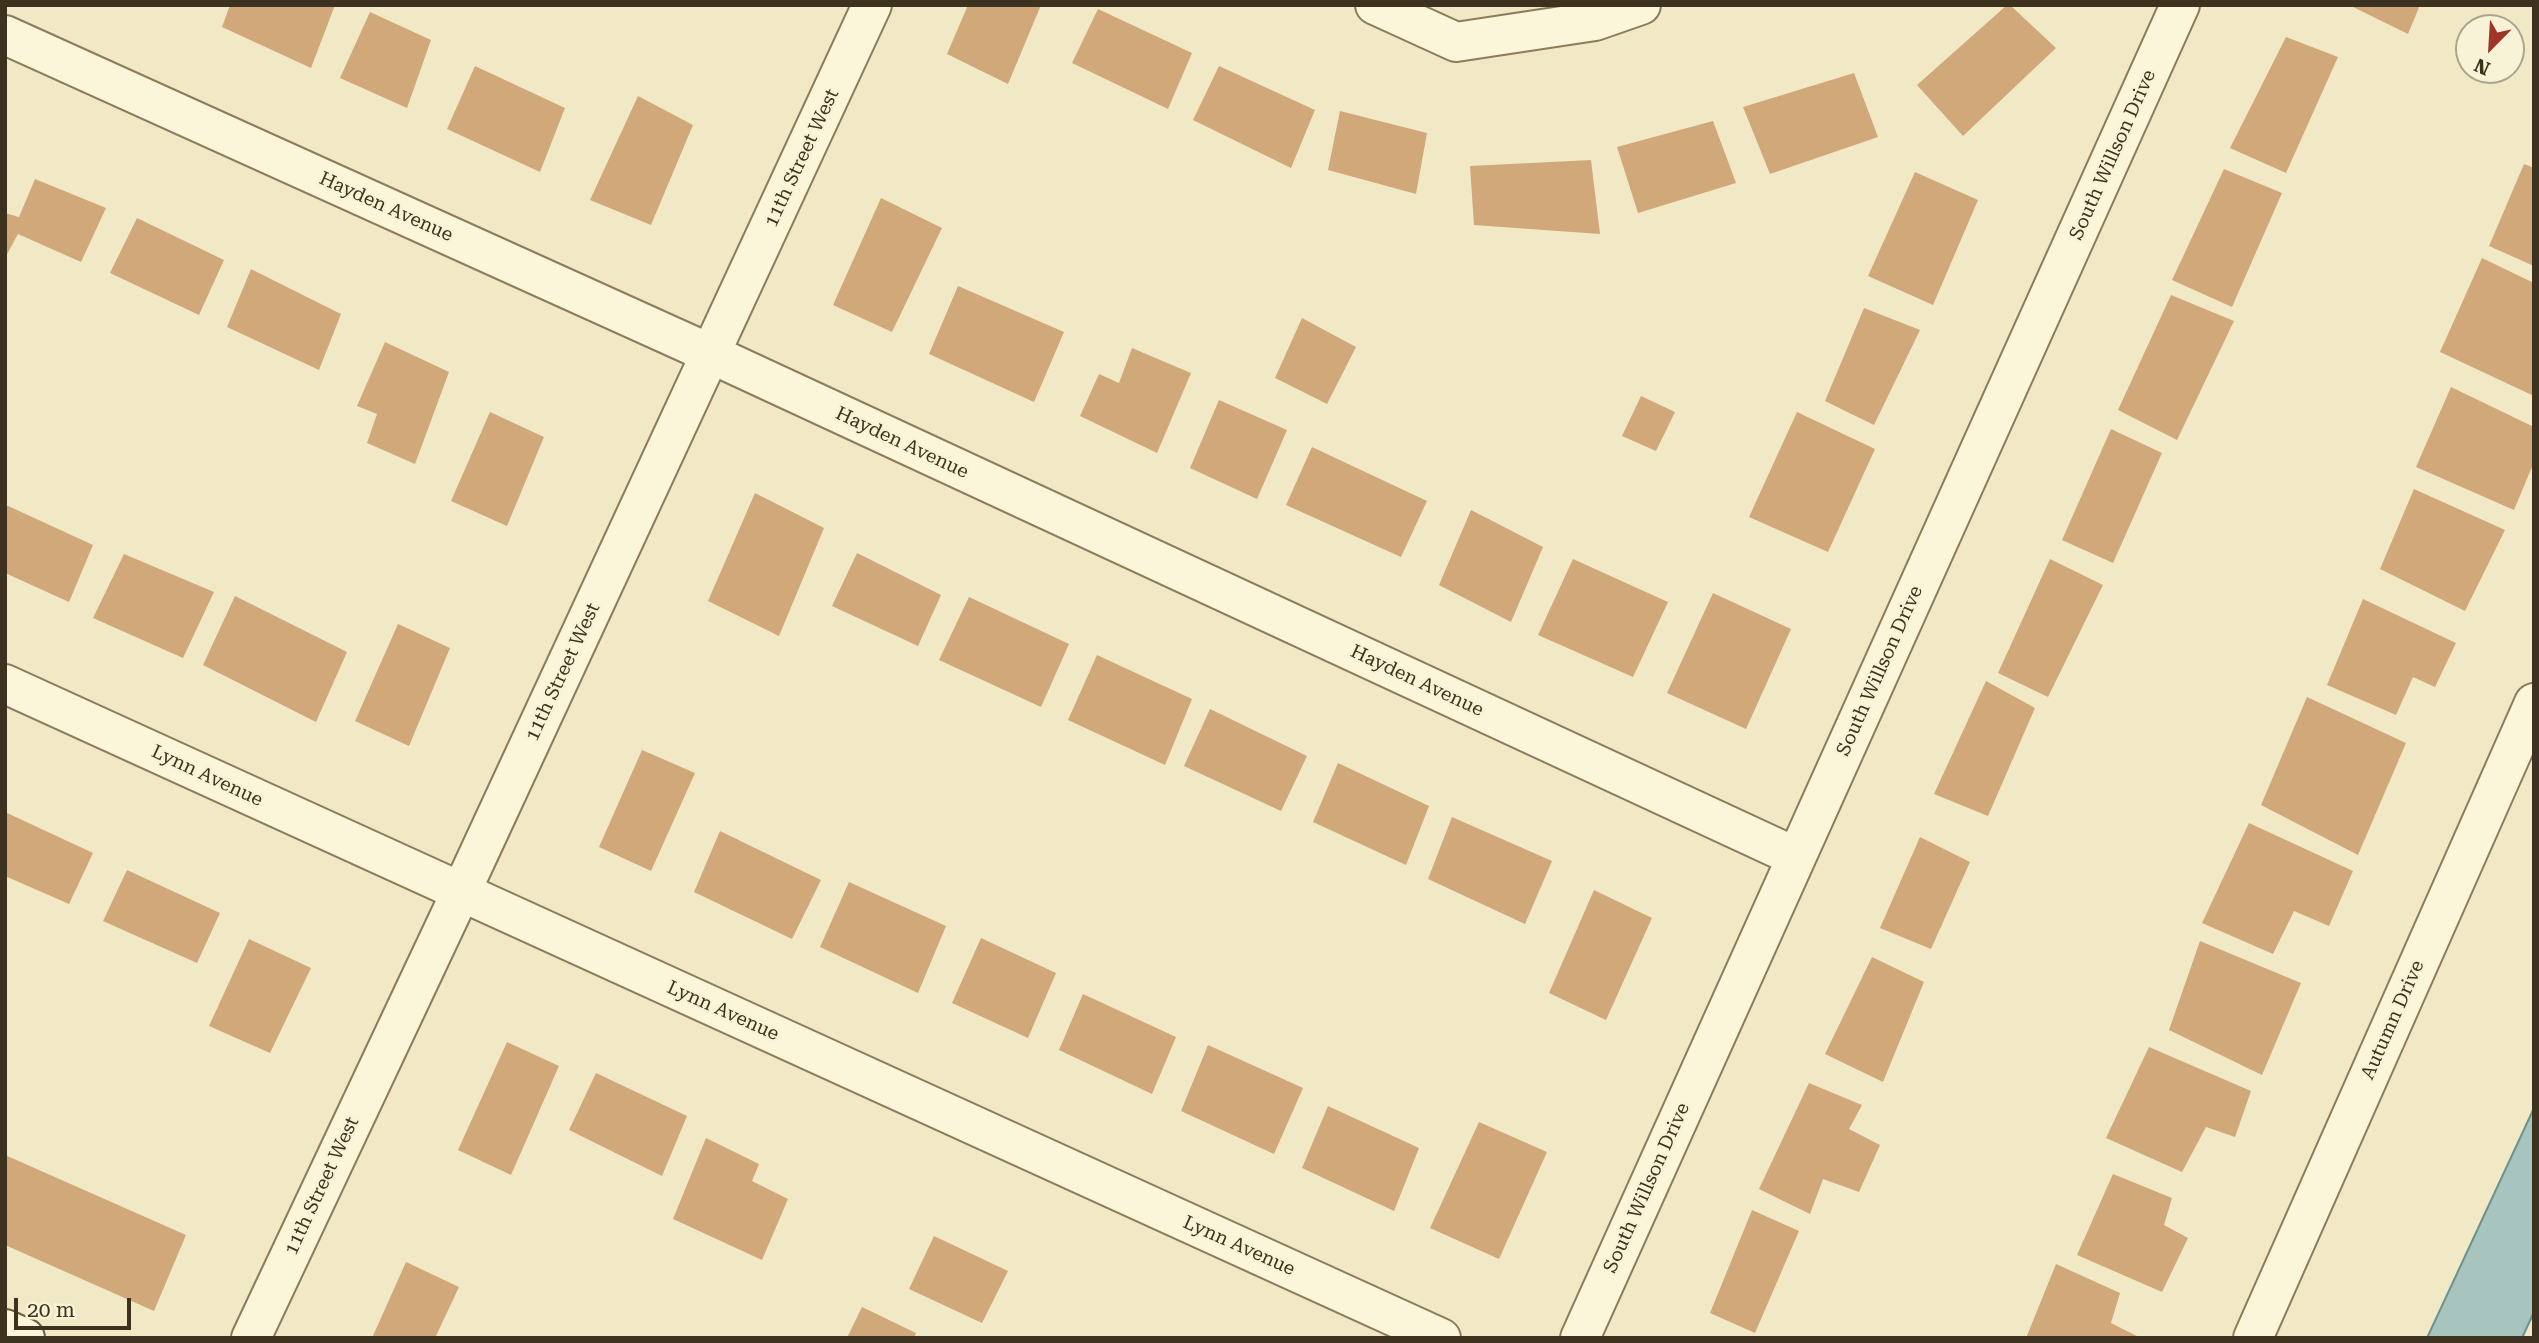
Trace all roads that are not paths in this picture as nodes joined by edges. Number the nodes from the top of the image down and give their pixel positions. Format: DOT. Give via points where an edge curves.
graph roads {
  1 [pos="872,5"];
  2 [pos="1375,5"];
  3 [pos="1641,5"];
  4 [pos="2180,5"];
  5 [pos="5,35"];
  6 [pos="711,354"];
  7 [pos="5,684"];
  8 [pos="2534,703"];
  9 [pos="1796,857"];
  10 [pos="461,892"];
  11 [pos="5,1329"];
  12 [pos="25,1338"];
  13 [pos="251,1338"];
  14 [pos="1441,1338"];
  15 [pos="1580,1338"];
  16 [pos="2253,1338"];
  1 -- 6 [label="street, 11th Street West"];
  2 -- 3 [label="street" via="1456,42 1595,21"];
  4 -- 9 [label="street, South Willson Drive"];
  5 -- 6 [label="street, Hayden Avenue"];
  6 -- 9 [label="street, Hayden Avenue"];
  6 -- 10 [label="street, 11th Street West"];
  7 -- 10 [label="street, Lynn Avenue"];
  8 -- 16 [label="street, Autumn Drive"];
  9 -- 15 [label="street, South Willson Drive"];
  10 -- 13 [label="street, 11th Street West"];
  10 -- 14 [label="street, Lynn Avenue"];
  11 -- 12 [label="street"];
}
